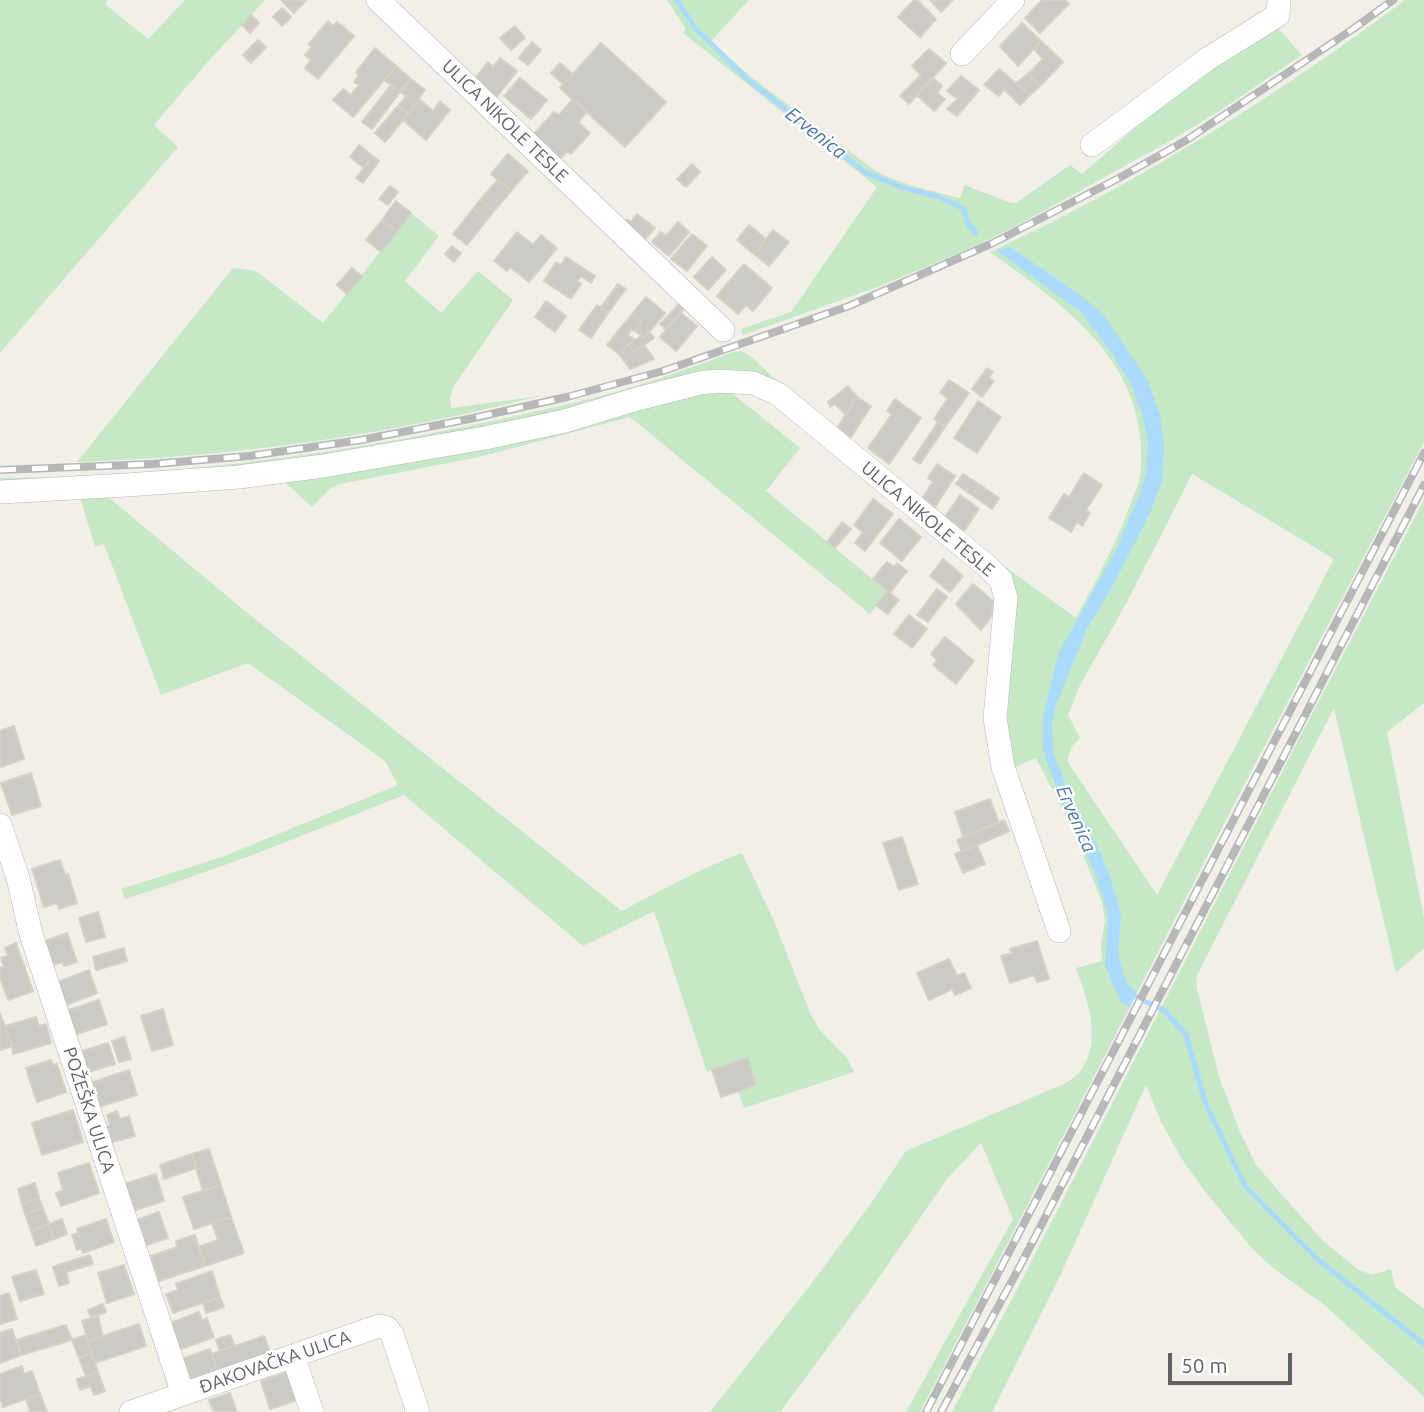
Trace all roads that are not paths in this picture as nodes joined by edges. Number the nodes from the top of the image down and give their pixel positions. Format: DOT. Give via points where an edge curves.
graph roads {
  1 [pos="378,0"];
  2 [pos="1013,0"];
  3 [pos="1279,0"];
  4 [pos="962,54"];
  5 [pos="1093,145"];
  6 [pos="723,330"];
  7 [pos="0,492"];
  8 [pos="0,824"];
  9 [pos="1059,930"];
  10 [pos="293,1356"];
  11 [pos="183,1394"];
  12 [pos="131,1412"];
  13 [pos="312,1412"];
  14 [pos="418,1412"];
  1 -- 6 [label="street, ULICA NIKOLE TESLE"];
  2 -- 4 [label="street"];
  3 -- 5 [label="street" via="1278,16 1206,60"];
  7 -- 9 [label="street, ULICA NIKOLE TESLE" via="239,477 323,466 552,424 700,383 753,383 778,394 1001,580 1006,598 995,718 1003,767"];
  8 -- 11 [label="street, POŽEŠKA ULICA" via="31,934"];
  10 -- 11 [label="street, ĐAKOVAČKA ULICA"];
  10 -- 13 [label="street"];
  10 -- 14 [label="street, ĐAKOVAČKA ULICA" via="379,1326 387,1328"];
  11 -- 12 [label="street, ĐAKOVAČKA ULICA"];
}
